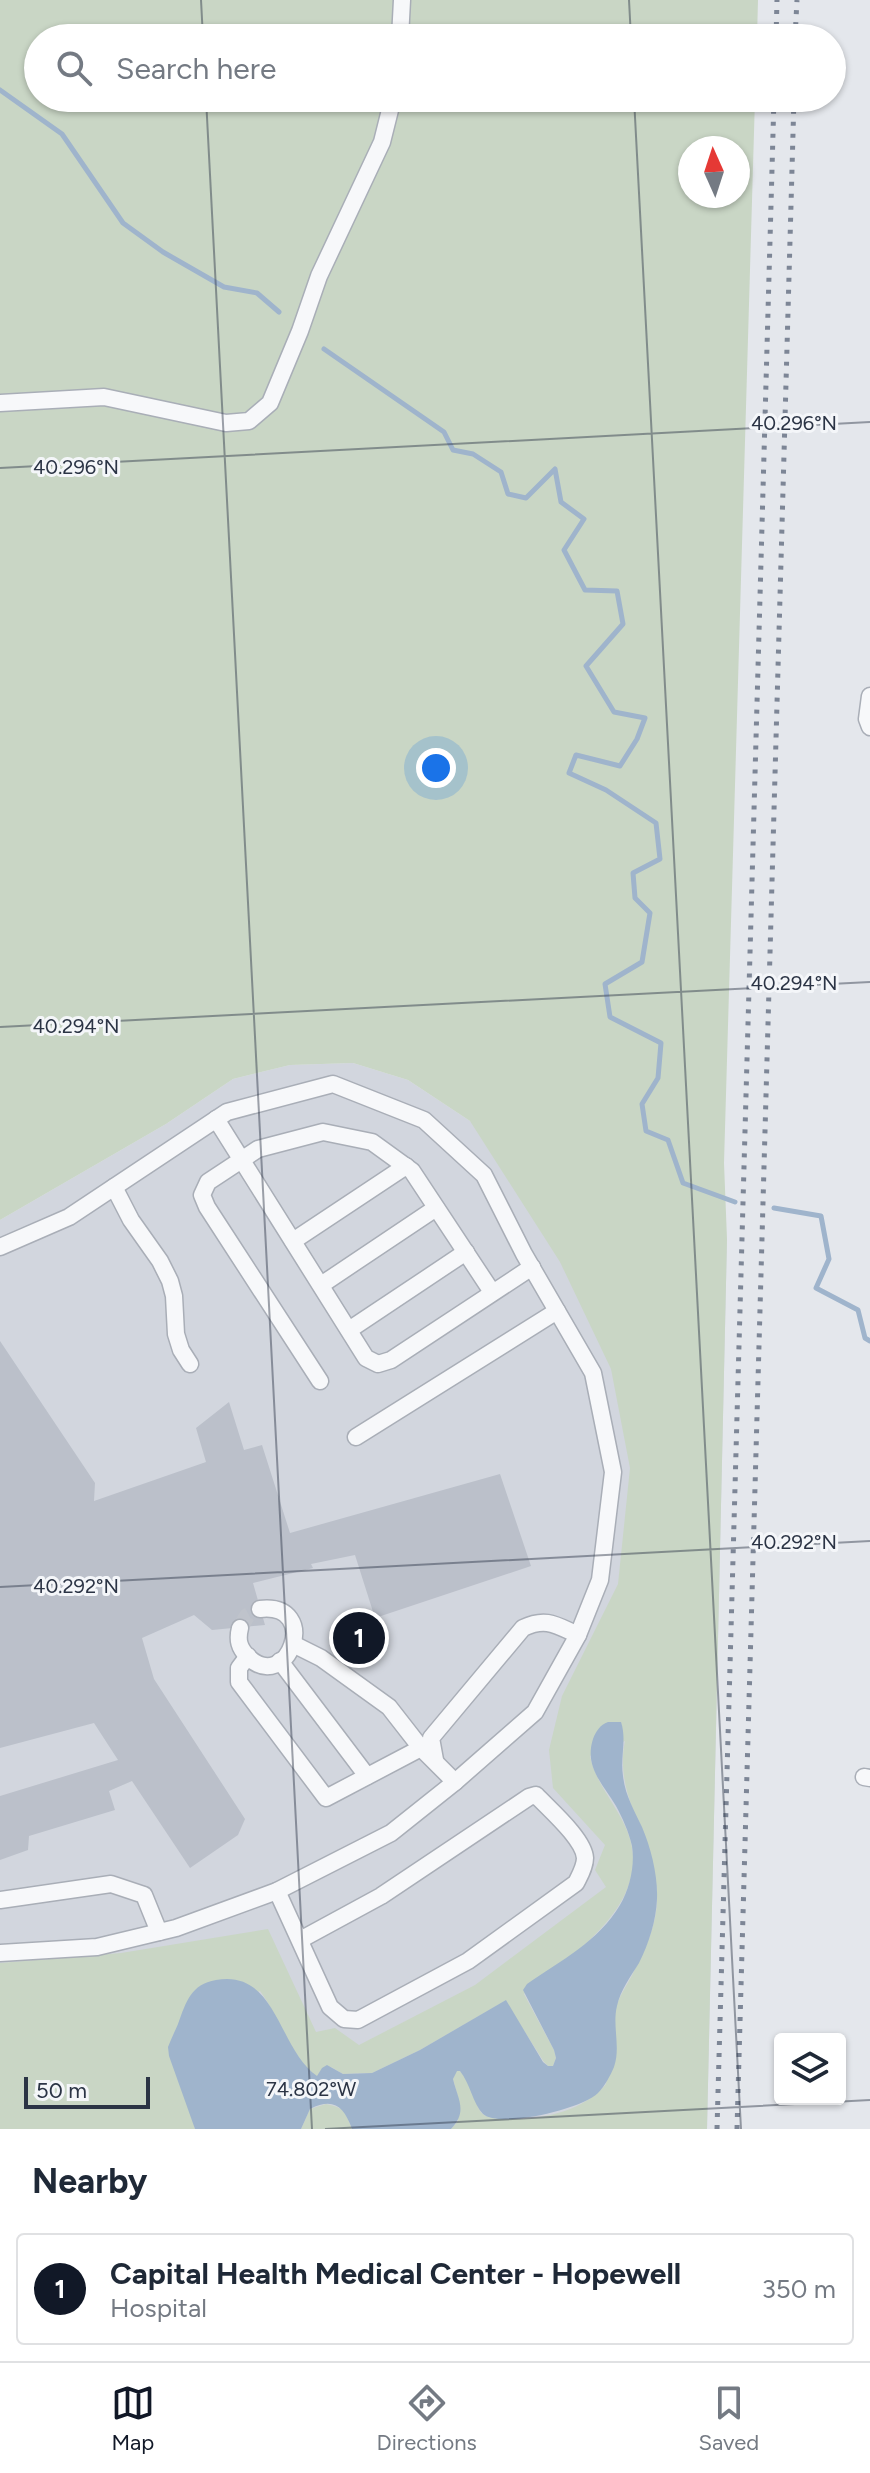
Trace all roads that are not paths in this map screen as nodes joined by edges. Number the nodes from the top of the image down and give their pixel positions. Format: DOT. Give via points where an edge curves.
graph roads {
  1 [pos="402,0"];
  2 [pos="401,24"];
  3 [pos="390,112"];
  4 [pos="0,403"];
  5 [pos="870,696"];
  6 [pos="870,727"];
  7 [pos="216,1119"];
  8 [pos="242,1159"];
  9 [pos="406,1166"];
  10 [pos="114,1187"];
  11 [pos="436,1208"];
  12 [pos="293,1241"];
  13 [pos="0,1247"];
  14 [pos="466,1252"];
  15 [pos="532,1267"];
  16 [pos="321,1285"];
  17 [pos="492,1292"];
  18 [pos="557,1311"];
  19 [pos="349,1330"];
  20 [pos="190,1364"];
  21 [pos="320,1381"];
  22 [pos="356,1437"];
  23 [pos="260,1609"];
  24 [pos="240,1628"];
  25 [pos="578,1635"];
  26 [pos="293,1644"];
  27 [pos="248,1656"];
  28 [pos="280,1661"];
  29 [pos="421,1748"];
  30 [pos="435,1760"];
  31 [pos="367,1776"];
  32 [pos="455,1782"];
  33 [pos="277,1891"];
  34 [pos="0,1900"];
  35 [pos="159,1932"];
  36 [pos="300,1940"];
  37 [pos="0,1953"];
  1 -- 2 [label="street"];
  3 -- 4 [label="street" via="371,169 319,276 270,403 249,421 226,423 104,397"];
  5 -- 6 [label="street"];
  7 -- 8 [label="street"];
  7 -- 10 [label="street"];
  7 -- 15 [label="street" via="333,1084 424,1120 484,1175"];
  8 -- 9 [label="street" via="258,1149 323,1132 372,1142"];
  8 -- 12 [label="street"];
  8 -- 21 [label="street" via="208,1182 202,1195"];
  9 -- 11 [label="street"];
  9 -- 12 [label="street"];
  10 -- 13 [label="street" via="69,1217"];
  10 -- 20 [label="street" via="170,1281 176,1334"];
  11 -- 14 [label="street"];
  11 -- 16 [label="street"];
  12 -- 16 [label="street"];
  14 -- 17 [label="street"];
  14 -- 19 [label="street"];
  15 -- 17 [label="street"];
  15 -- 18 [label="street"];
  16 -- 19 [label="street"];
  17 -- 19 [label="street" via="378,1364 366,1358"];
  18 -- 22 [label="street"];
  18 -- 25 [label="street" via="593,1373 613,1472 600,1580"];
  23 -- 26 [label="street" via="289,1618"];
  24 -- 27 [label="street" via="238,1641"];
  25 -- 30 [label="street" via="551,1622 523,1628 431,1738"];
  25 -- 32 [label="street" via="535,1712"];
  26 -- 28 [label="street"];
  26 -- 29 [label="street" via="389,1707"];
  27 -- 28 [label="street" via="263,1665"];
  27 -- 31 [label="street" via="239,1668 239,1682 326,1798"];
  28 -- 31 [label="street"];
  29 -- 30 [label="street"];
  29 -- 31 [label="street"];
  30 -- 32 [label="street"];
  32 -- 33 [label="street" via="391,1833"];
  33 -- 35 [label="street"];
  33 -- 36 [label="street"];
  34 -- 35 [label="street" via="111,1884 144,1895"];
  35 -- 37 [label="street" via="97,1947"];
  36 -- 36 [label="street" via="381,1896 529,1797 536,1795 585,1854 576,1883 468,1961 358,2020 344,2019 330,2007"];
}
